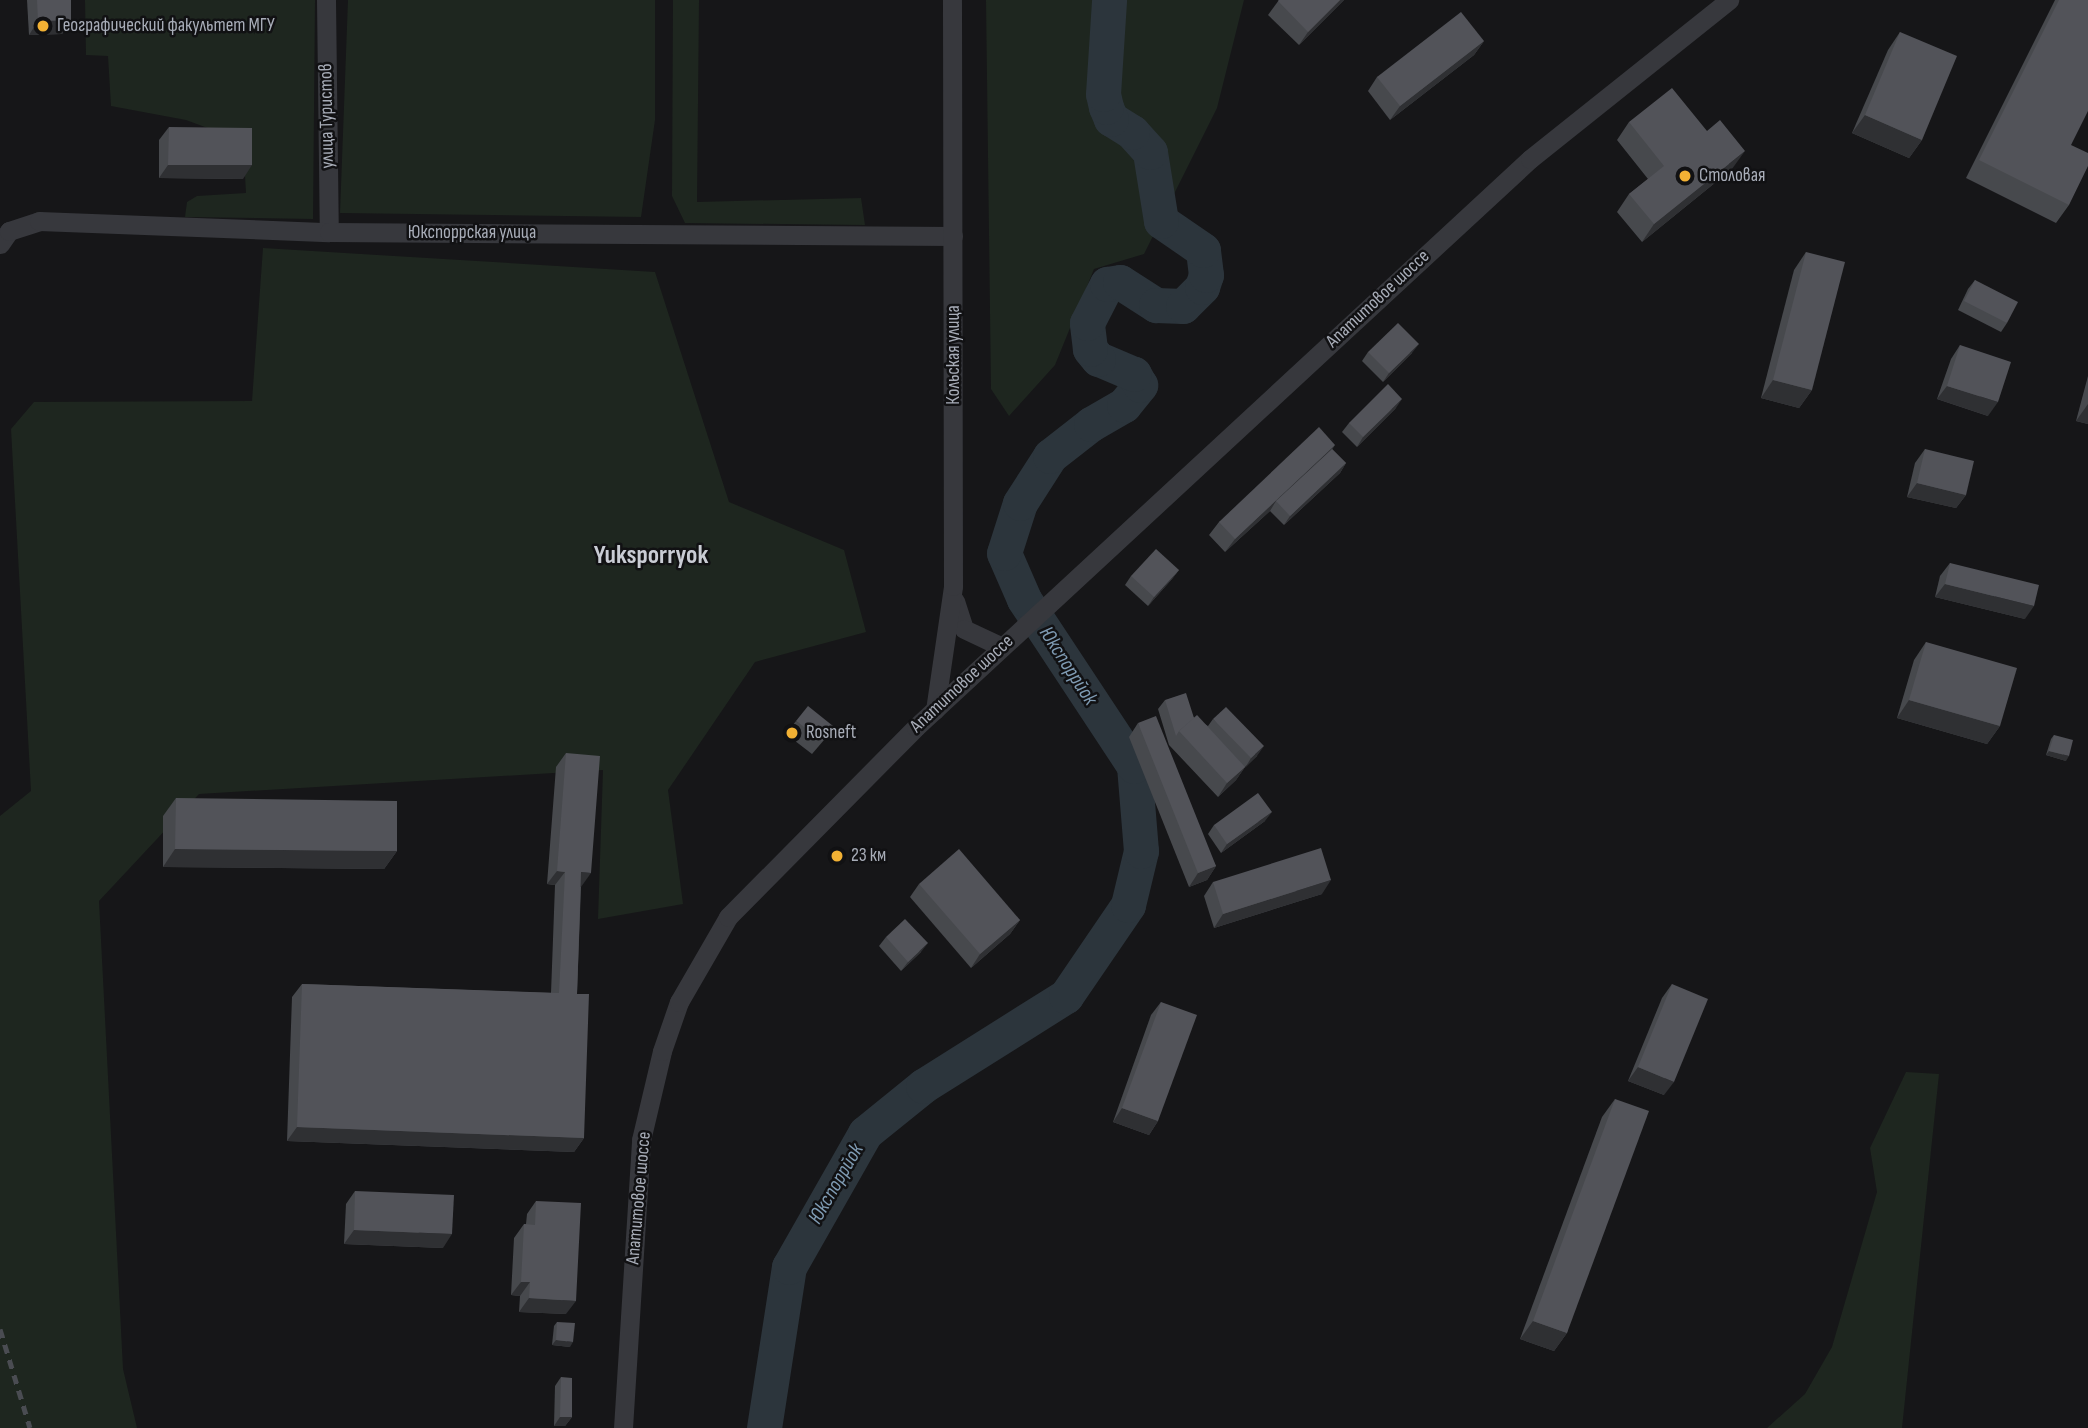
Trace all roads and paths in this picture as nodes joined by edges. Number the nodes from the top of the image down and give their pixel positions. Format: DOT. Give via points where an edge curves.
graph roads {
  1 [pos="326,0"];
  2 [pos="952,0"];
  3 [pos="1729,0"];
  4 [pos="329,232"];
  5 [pos="953,236"];
  6 [pos="0,244"];
  7 [pos="953,586"];
  8 [pos="1009,640"];
  9 [pos="934,709"];
  10 [pos="623,1428"];
  1 -- 4 [label="street, улица Туристов"];
  2 -- 5 [label="street, Кольская улица"];
  3 -- 8 [label="street, Апатитовое шоссе" via="1530,159"];
  4 -- 5 [label="street, Юкспоррская улица"];
  4 -- 6 [label="street, Юкспоррская улица" via="38,221 9,231"];
  5 -- 7 [label="street, Кольская улица"];
  7 -- 8 [label="street" via="956,616 964,629"];
  7 -- 9 [label="street, Кольская улица"];
  8 -- 9 [label="street, Апатитовое шоссе"];
  9 -- 10 [label="street, Апатитовое шоссе" via="728,917 679,1002 641,1140"];
}
